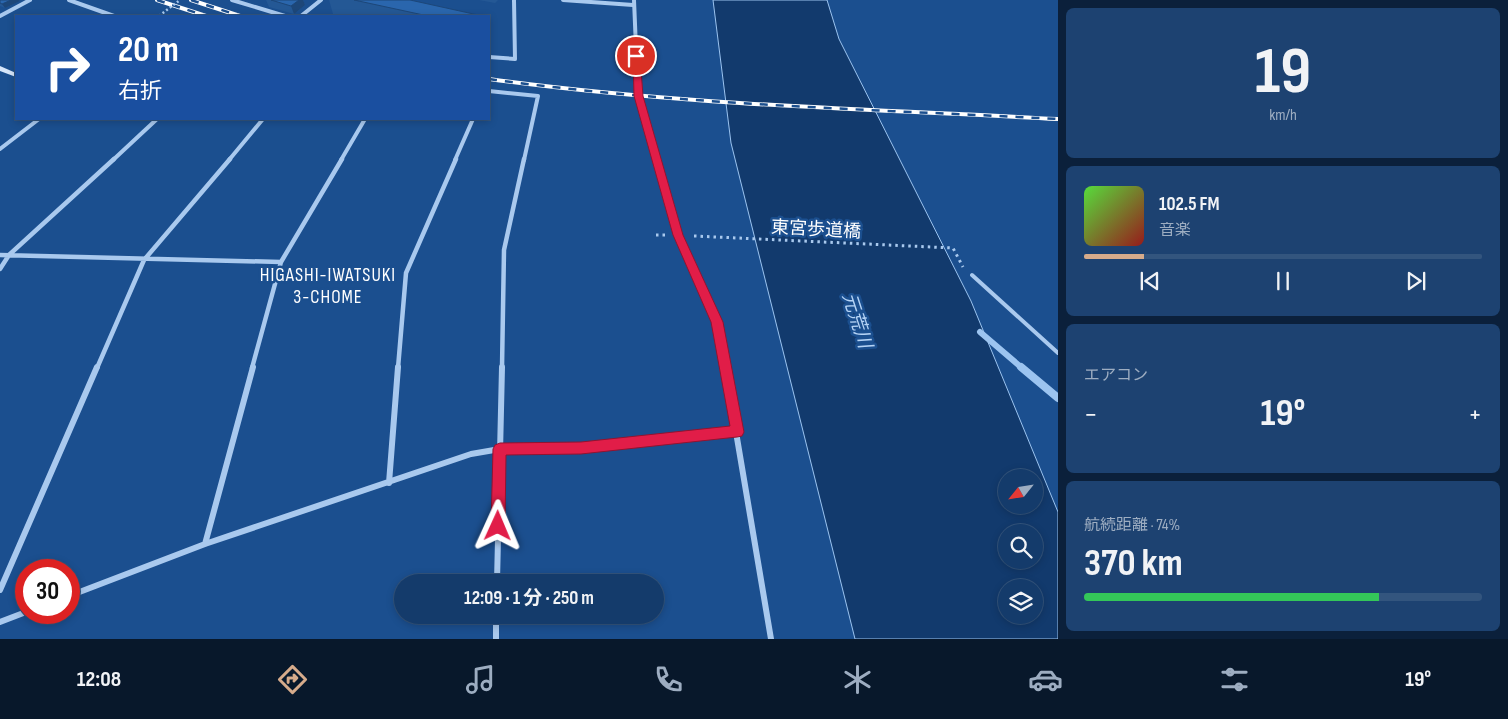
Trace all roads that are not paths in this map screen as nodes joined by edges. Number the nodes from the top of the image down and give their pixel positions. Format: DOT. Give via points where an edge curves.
graph roads {
  1 [pos="30,0"];
  2 [pos="69,0"];
  3 [pos="232,0"];
  4 [pos="321,0"];
  5 [pos="514,0"];
  6 [pos="563,0"];
  7 [pos="634,0"];
  8 [pos="633,5"];
  9 [pos="111,15"];
  10 [pos="282,15"];
  11 [pos="302,15"];
  12 [pos="0,16"];
  13 [pos="490,57"];
  14 [pos="0,68"];
  15 [pos="15,76"];
  16 [pos="490,91"];
  17 [pos="38,120"];
  18 [pos="156,120"];
  19 [pos="262,120"];
  20 [pos="364,120"];
  21 [pos="473,120"];
  22 [pos="0,149"];
  23 [pos="0,255"];
  24 [pos="9,255"];
  25 [pos="144,260"];
  26 [pos="281,262"];
  27 [pos="0,269"];
  28 [pos="969,275"];
  29 [pos="1058,353"];
  30 [pos="737,432"];
  31 [pos="500,449"];
  32 [pos="389,483"];
  33 [pos="205,544"];
  34 [pos="497,574"];
  35 [pos="0,590"];
  36 [pos="80,592"];
  37 [pos="15,616"];
  38 [pos="0,622"];
  39 [pos="496,624"];
  40 [pos="496,639"];
  41 [pos="772,639"];
  1 -- 12 [label="street"];
  2 -- 9 [label="street"];
  3 -- 10 [label="street"];
  4 -- 11 [label="street"];
  5 -- 13 [label="street" via="515,59"];
  6 -- 8 [label="street"];
  7 -- 8 [label="street"];
  8 -- 30 [label="street" via="638,96 678,235 717,322"];
  14 -- 15 [label="street"];
  16 -- 31 [label="street" via="538,96 504,250"];
  17 -- 22 [label="street"];
  18 -- 24 [label="street"];
  19 -- 25 [label="street"];
  20 -- 26 [label="street"];
  21 -- 32 [label="street" via="406,273"];
  23 -- 24 [label="street"];
  24 -- 25 [label="street"];
  24 -- 27 [label="street"];
  25 -- 26 [label="street"];
  25 -- 35 [label="street"];
  26 -- 33 [label="street"];
  28 -- 29 [label="lane"];
  30 -- 31 [label="street" via="581,448"];
  30 -- 41 [label="street"];
  31 -- 32 [label="street" via="470,454"];
  31 -- 34 [label="street"];
  32 -- 33 [label="street"];
  33 -- 36 [label="street"];
  37 -- 38 [label="street"];
  39 -- 40 [label="street"];
}
